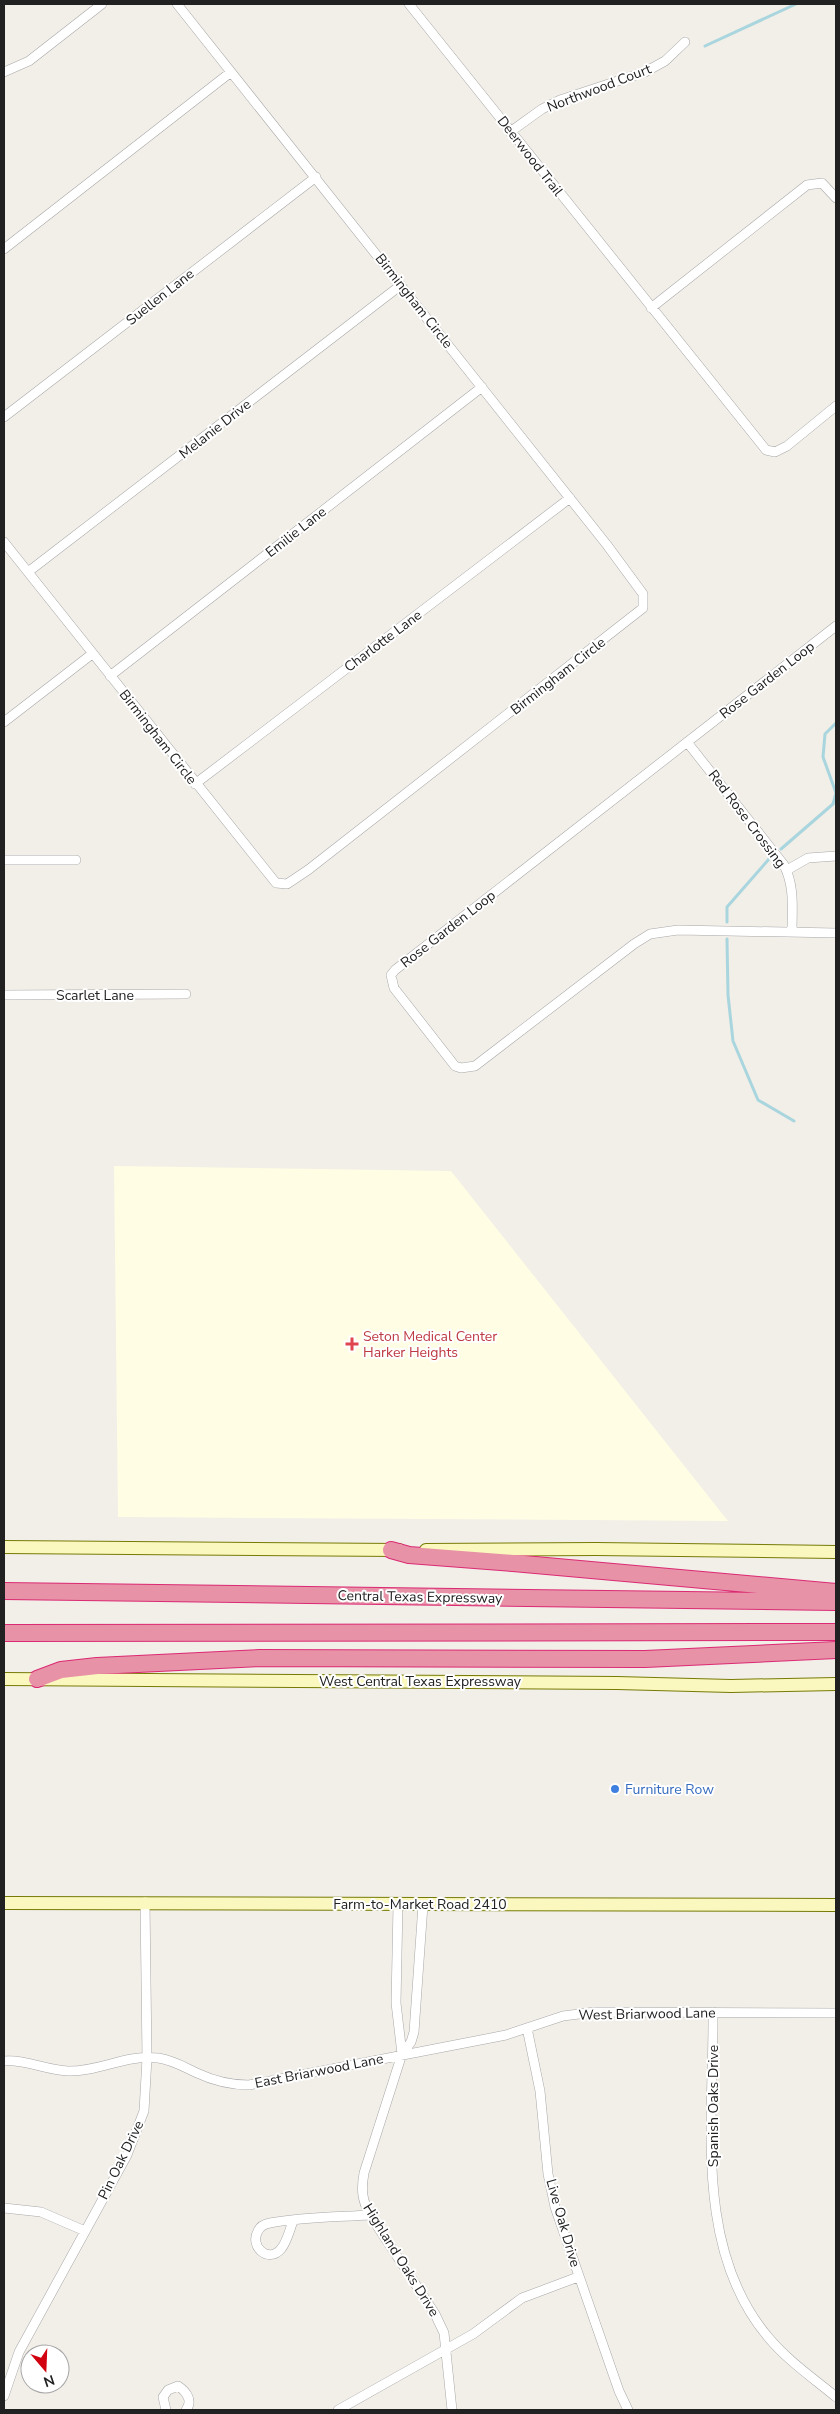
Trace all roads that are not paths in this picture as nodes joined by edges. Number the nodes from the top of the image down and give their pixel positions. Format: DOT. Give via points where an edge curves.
graph roads {
  1 [pos="102,4"];
  2 [pos="177,4"];
  3 [pos="409,4"];
  4 [pos="686,42"];
  5 [pos="4,72"];
  6 [pos="230,72"];
  7 [pos="510,132"];
  8 [pos="316,177"];
  9 [pos="836,198"];
  10 [pos="4,249"];
  11 [pos="401,285"];
  12 [pos="651,308"];
  13 [pos="482,388"];
  14 [pos="836,406"];
  15 [pos="4,417"];
  16 [pos="570,498"];
  17 [pos="4,542"];
  18 [pos="28,572"];
  19 [pos="836,626"];
  20 [pos="92,654"];
  21 [pos="110,676"];
  22 [pos="4,722"];
  23 [pos="687,742"];
  24 [pos="195,784"];
  25 [pos="836,856"];
  26 [pos="4,860"];
  27 [pos="76,860"];
  28 [pos="786,870"];
  29 [pos="836,932"];
  30 [pos="792,933"];
  31 [pos="186,994"];
  32 [pos="4,995"];
  33 [pos="4,1547"];
  34 [pos="392,1550"];
  35 [pos="836,1552"];
  36 [pos="4,1591"];
  37 [pos="836,1592"];
  38 [pos="836,1602"];
  39 [pos="836,1632"];
  40 [pos="4,1633"];
  41 [pos="836,1650"];
  42 [pos="4,1679"];
  43 [pos="37,1679"];
  44 [pos="836,1684"];
  45 [pos="4,1902"];
  46 [pos="145,1902"];
  47 [pos="398,1905"];
  48 [pos="423,1905"];
  49 [pos="836,1905"];
  50 [pos="713,2012"];
  51 [pos="836,2013"];
  52 [pos="527,2028"];
  53 [pos="402,2054"];
  54 [pos="147,2058"];
  55 [pos="4,2061"];
  56 [pos="4,2208"];
  57 [pos="370,2215"];
  58 [pos="293,2221"];
  59 [pos="84,2231"];
  60 [pos="578,2277"];
  61 [pos="446,2349"];
  62 [pos="4,2396"];
  63 [pos="836,2397"];
  64 [pos="166,2410"];
  65 [pos="186,2410"];
  66 [pos="338,2410"];
  67 [pos="452,2410"];
  68 [pos="628,2410"];
  1 -- 5 [label="street" via="29,61"];
  2 -- 6 [label="street, Birmingham Circle"];
  3 -- 7 [label="street, Deerwood Trail"];
  4 -- 7 [label="street, Northwood Court" via="665,61 645,72 560,100"];
  6 -- 8 [label="street, Birmingham Circle"];
  6 -- 10 [label="street"];
  7 -- 12 [label="street, Deerwood Trail"];
  8 -- 11 [label="street, Birmingham Circle"];
  8 -- 15 [label="street, Suellen Lane"];
  9 -- 12 [label="street" via="822,183 807,185"];
  11 -- 13 [label="street, Birmingham Circle"];
  11 -- 18 [label="street, Melanie Drive"];
  12 -- 14 [label="street, Deerwood Trail" via="766,450 775,452 787,446"];
  13 -- 16 [label="street, Birmingham Circle"];
  13 -- 21 [label="street, Emilie Lane"];
  16 -- 24 [label="street, Charlotte Lane"];
  16 -- 24 [label="street, Birmingham Circle" via="636,582 643,594 643,608 316,864 287,884 276,883"];
  17 -- 18 [label="street, Birmingham Circle"];
  18 -- 20 [label="street, Birmingham Circle"];
  19 -- 23 [label="street, Rose Garden Loop"];
  20 -- 21 [label="street, Birmingham Circle"];
  20 -- 22 [label="street"];
  21 -- 24 [label="street, Birmingham Circle"];
  23 -- 28 [label="street, Red Rose Crossing"];
  23 -- 30 [label="street, Rose Garden Loop" via="395,970 391,975 394,988 455,1066 470,1068 650,934 678,930"];
  25 -- 28 [label="street" via="808,858"];
  26 -- 27 [label="street"];
  28 -- 30 [label="street, Red Rose Crossing" via="792,890"];
  29 -- 30 [label="street, Rose Garden Loop"];
  31 -- 32 [label="street, Scarlet Lane"];
  33 -- 34 [label="main road"];
  34 -- 35 [label="main road"];
  34 -- 37 [label="highway" via="409,1556"];
  36 -- 38 [label="highway, Central Texas Expressway"];
  39 -- 40 [label="highway"];
  41 -- 43 [label="highway" via="645,1659 260,1658 97,1666 61,1670"];
  42 -- 43 [label="main road, West Central Texas Expressway"];
  43 -- 44 [label="main road, West Central Texas Expressway" via="608,1682 732,1686"];
  45 -- 46 [label="main road, Farm-to-Market Road 2410"];
  46 -- 47 [label="main road, Farm-to-Market Road 2410"];
  46 -- 54 [label="street, Pin Oak Drive"];
  47 -- 48 [label="main road, Farm-to-Market Road 2410"];
  47 -- 53 [label="street, Highland Oaks Drive" via="396,2003"];
  48 -- 49 [label="main road, Farm-to-Market Road 2410"];
  48 -- 53 [label="street, Highland Oaks Drive" via="414,2032"];
  50 -- 51 [label="street, West Briarwood Lane"];
  50 -- 52 [label="street, West Briarwood Lane" via="595,2012 563,2016"];
  50 -- 63 [label="street, Spanish Oaks Drive" via="712,2163 724,2248 746,2305 768,2337"];
  52 -- 53 [label="street, West Briarwood Lane" via="506,2035"];
  52 -- 60 [label="street, Live Oak Drive" via="540,2091 548,2174 555,2207"];
  53 -- 54 [label="street, East Briarwood Lane" via="249,2085 220,2082 178,2063"];
  53 -- 57 [label="street, Highland Oaks Drive" via="364,2173 361,2189"];
  54 -- 55 [label="street, East Briarwood Lane" via="128,2058 69,2071"];
  54 -- 59 [label="street, Pin Oak Drive" via="146,2090 138,2128 127,2155"];
  56 -- 59 [label="street" via="41,2212"];
  57 -- 58 [label="street"];
  57 -- 61 [label="street, Highland Oaks Drive" via="435,2314 444,2333"];
  58 -- 58 [label="street" via="268,2223 260,2228 255,2242 259,2249 272,2255 281,2250"];
  59 -- 62 [label="street, Pin Oak Drive" via="19,2352"];
  60 -- 61 [label="street" via="522,2298 473,2334"];
  60 -- 68 [label="street, Live Oak Drive"];
  61 -- 66 [label="street"];
  61 -- 67 [label="street, Highland Oaks Drive"];
  64 -- 65 [label="street" via="163,2397 168,2390 178,2386 188,2397"];
}
